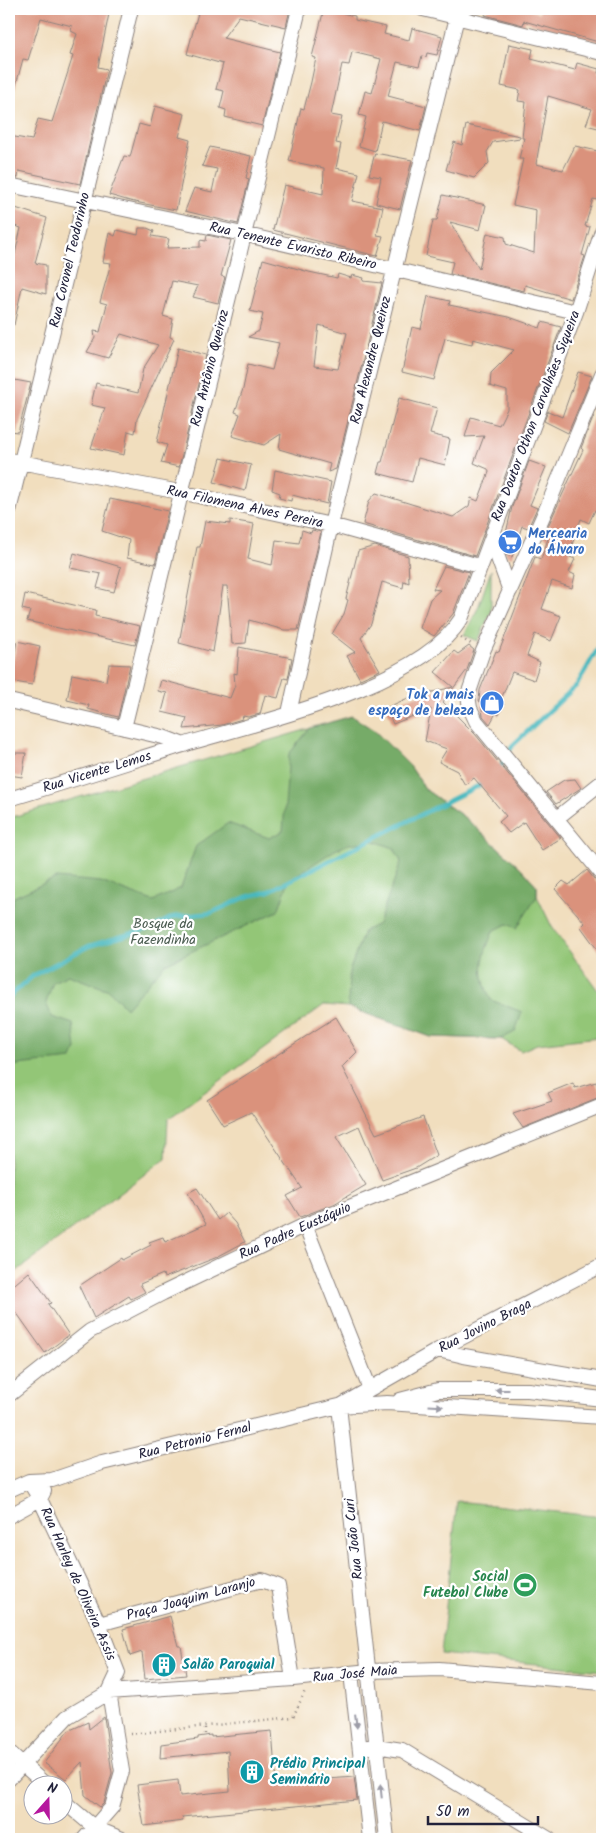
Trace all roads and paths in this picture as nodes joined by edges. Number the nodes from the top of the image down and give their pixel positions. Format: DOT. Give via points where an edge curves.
graph roads {
  1 [pos="131,9"];
  2 [pos="299,9"];
  3 [pos="423,9"];
  4 [pos="458,13"];
  5 [pos="602,53"];
  6 [pos="9,185"];
  7 [pos="84,200"];
  8 [pos="602,230"];
  9 [pos="243,234"];
  10 [pos="394,270"];
  11 [pos="576,312"];
  12 [pos="602,374"];
  13 [pos="15,461"];
  14 [pos="180,492"];
  15 [pos="9,511"];
  16 [pos="331,525"];
  17 [pos="493,529"];
  18 [pos="479,566"];
  19 [pos="510,591"];
  20 [pos="452,632"];
  21 [pos="483,652"];
  22 [pos="9,701"];
  23 [pos="289,713"];
  24 [pos="124,728"];
  25 [pos="184,745"];
  26 [pos="602,782"];
  27 [pos="9,798"];
  28 [pos="557,818"];
  29 [pos="602,874"];
  30 [pos="602,1106"];
  31 [pos="305,1225"];
  32 [pos="602,1265"];
  33 [pos="438,1350"];
  34 [pos="579,1376"];
  35 [pos="602,1380"];
  36 [pos="370,1389"];
  37 [pos="528,1390"];
  38 [pos="9,1395"];
  39 [pos="602,1399"];
  40 [pos="387,1403"];
  41 [pos="339,1406"];
  42 [pos="602,1417"];
  43 [pos="52,1480"];
  44 [pos="29,1482"];
  45 [pos="9,1490"];
  46 [pos="40,1499"];
  47 [pos="9,1516"];
  48 [pos="99,1624"];
  49 [pos="369,1671"];
  50 [pos="351,1673"];
  51 [pos="311,1678"];
  52 [pos="293,1679"];
  53 [pos="602,1683"];
  54 [pos="108,1692"];
  55 [pos="205,1728"];
  56 [pos="205,1735"];
  57 [pos="116,1736"];
  58 [pos="376,1746"];
  59 [pos="360,1748"];
  60 [pos="9,1752"];
  61 [pos="22,1764"];
  62 [pos="35,1776"];
  63 [pos="9,1779"];
  64 [pos="72,1808"];
  65 [pos="383,1816"];
  66 [pos="367,1817"];
  67 [pos="95,1828"];
  68 [pos="84,1839"];
  69 [pos="122,1839"];
  70 [pos="370,1839"];
  71 [pos="387,1839"];
  72 [pos="549,1839"];
  1 -- 7 [label="street, Rua Coronel Teodorinho"];
  2 -- 9 [label="street, Rua Antônio Queiroz"];
  3 -- 4 [label="street"];
  4 -- 5 [label="street"];
  4 -- 10 [label="street, Rua Alexandre Queiroz"];
  6 -- 7 [label="street, Rua Tenente Evaristo Ribeiro"];
  7 -- 9 [label="street, Rua Tenente Evaristo Ribeiro"];
  7 -- 13 [label="street, Rua Coronel Teodorinho"];
  8 -- 11 [label="street, Rua Doutor Othon Carvalhães Siqueira"];
  9 -- 10 [label="street, Rua Tenente Evaristo Ribeiro"];
  9 -- 14 [label="street, Rua Antônio Queiroz"];
  10 -- 11 [label="street, Rua Tenente Evaristo Ribeiro"];
  10 -- 16 [label="street, Rua Alexandre Queiroz"];
  11 -- 17 [label="street, Rua Doutor Othon Carvalhães Siqueira"];
  12 -- 19 [label="street"];
  13 -- 14 [label="street, Rua Filomena Alves Pereira"];
  13 -- 15 [label="street, Rua Coronel Teodorinho"];
  14 -- 16 [label="street, Rua Filomena Alves Pereira"];
  14 -- 24 [label="street, Rua Antônio Queiroz"];
  16 -- 18 [label="street, Rua Filomena Alves Pereira"];
  16 -- 23 [label="street, Rua Alexandre Queiroz"];
  17 -- 18 [label="street, Rua Doutor Othon Carvalhães Siqueira"];
  17 -- 19 [label="street" via="497,555"];
  18 -- 20 [label="street, Rua Doutor Othon Carvalhães Siqueira"];
  19 -- 21 [label="street"];
  20 -- 21 [label="path"];
  20 -- 23 [label="street, Rua Doutor Othon Carvalhães Siqueira" via="416,662 353,691"];
  21 -- 28 [label="street" via="468,695 470,708 476,721"];
  22 -- 24 [label="street"];
  23 -- 25 [label="street, Rua Doutor Othon Carvalhães Siqueira"];
  24 -- 25 [label="street" via="163,736"];
  25 -- 27 [label="street, Rua Vicente Lemos"];
  26 -- 28 [label="street"];
  28 -- 29 [label="street"];
  30 -- 31 [label="street, Rua Padre Eustáquio"];
  31 -- 36 [label="street"];
  31 -- 38 [label="street, Rua Padre Eustáquio" via="90,1331"];
  32 -- 33 [label="street, Rua Jovino Braga"];
  33 -- 34 [label="street, Rua Petronio Fernal"];
  33 -- 36 [label="street, Rua Jovino Braga"];
  34 -- 35 [label="street, Rua Petronio Fernal"];
  34 -- 37 [label="street, Rua Petronio Fernal"];
  36 -- 41 [label="street, Rua Petronio Fernal"];
  37 -- 39 [label="street, Rua Petronio Fernal"];
  37 -- 40 [label="street, Rua Petronio Fernal, one-way" via="438,1390"];
  40 -- 41 [label="street, Rua Petronio Fernal"];
  40 -- 42 [label="street, Rua Petronio Fernal, one-way"];
  41 -- 43 [label="street, Rua Petronio Fernal" via="102,1463"];
  41 -- 49 [label="street, Rua João Curi"];
  43 -- 44 [label="street, Rua Petronio Fernal"];
  43 -- 46 [label="street"];
  44 -- 45 [label="street, Rua Petronio Fernal"];
  44 -- 46 [label="street, Rua Harley de Oliveira Assis"];
  46 -- 47 [label="street"];
  46 -- 48 [label="street, Rua Harley de Oliveira Assis"];
  48 -- 52 [label="street, Praça Joaquim Laranjo" via="262,1580 278,1586"];
  48 -- 54 [label="street, Rua Harley de Oliveira Assis" via="118,1673"];
  49 -- 50 [label="street, Rua José Maia"];
  49 -- 53 [label="street, Rua José Maia" via="439,1669"];
  49 -- 58 [label="street, Rua João Curi"];
  50 -- 51 [label="street, Rua José Maia"];
  50 -- 59 [label="street, one-way"];
  51 -- 52 [label="street, Rua José Maia"];
  51 -- 55 [label="path" via="293,1716"];
  52 -- 54 [label="street, Rua José Maia"];
  54 -- 57 [label="street"];
  54 -- 61 [label="street" via="67,1717"];
  55 -- 56 [label="path"];
  55 -- 57 [label="path"];
  57 -- 67 [label="street" via="122,1772 112,1807"];
  58 -- 59 [label="street"];
  65 -- 58 [label="street, Rua João Curi, one-way"];
  58 -- 72 [label="street" via="402,1750"];
  59 -- 66 [label="street"];
  60 -- 61 [label="street"];
  61 -- 62 [label="street"];
  61 -- 63 [label="street"];
  64 -- 67 [label="street"];
  65 -- 66 [label="street"];
  65 -- 71 [label="street, Rua João Curi"];
  66 -- 70 [label="street"];
  67 -- 68 [label="street"];
  67 -- 69 [label="street"];
}
